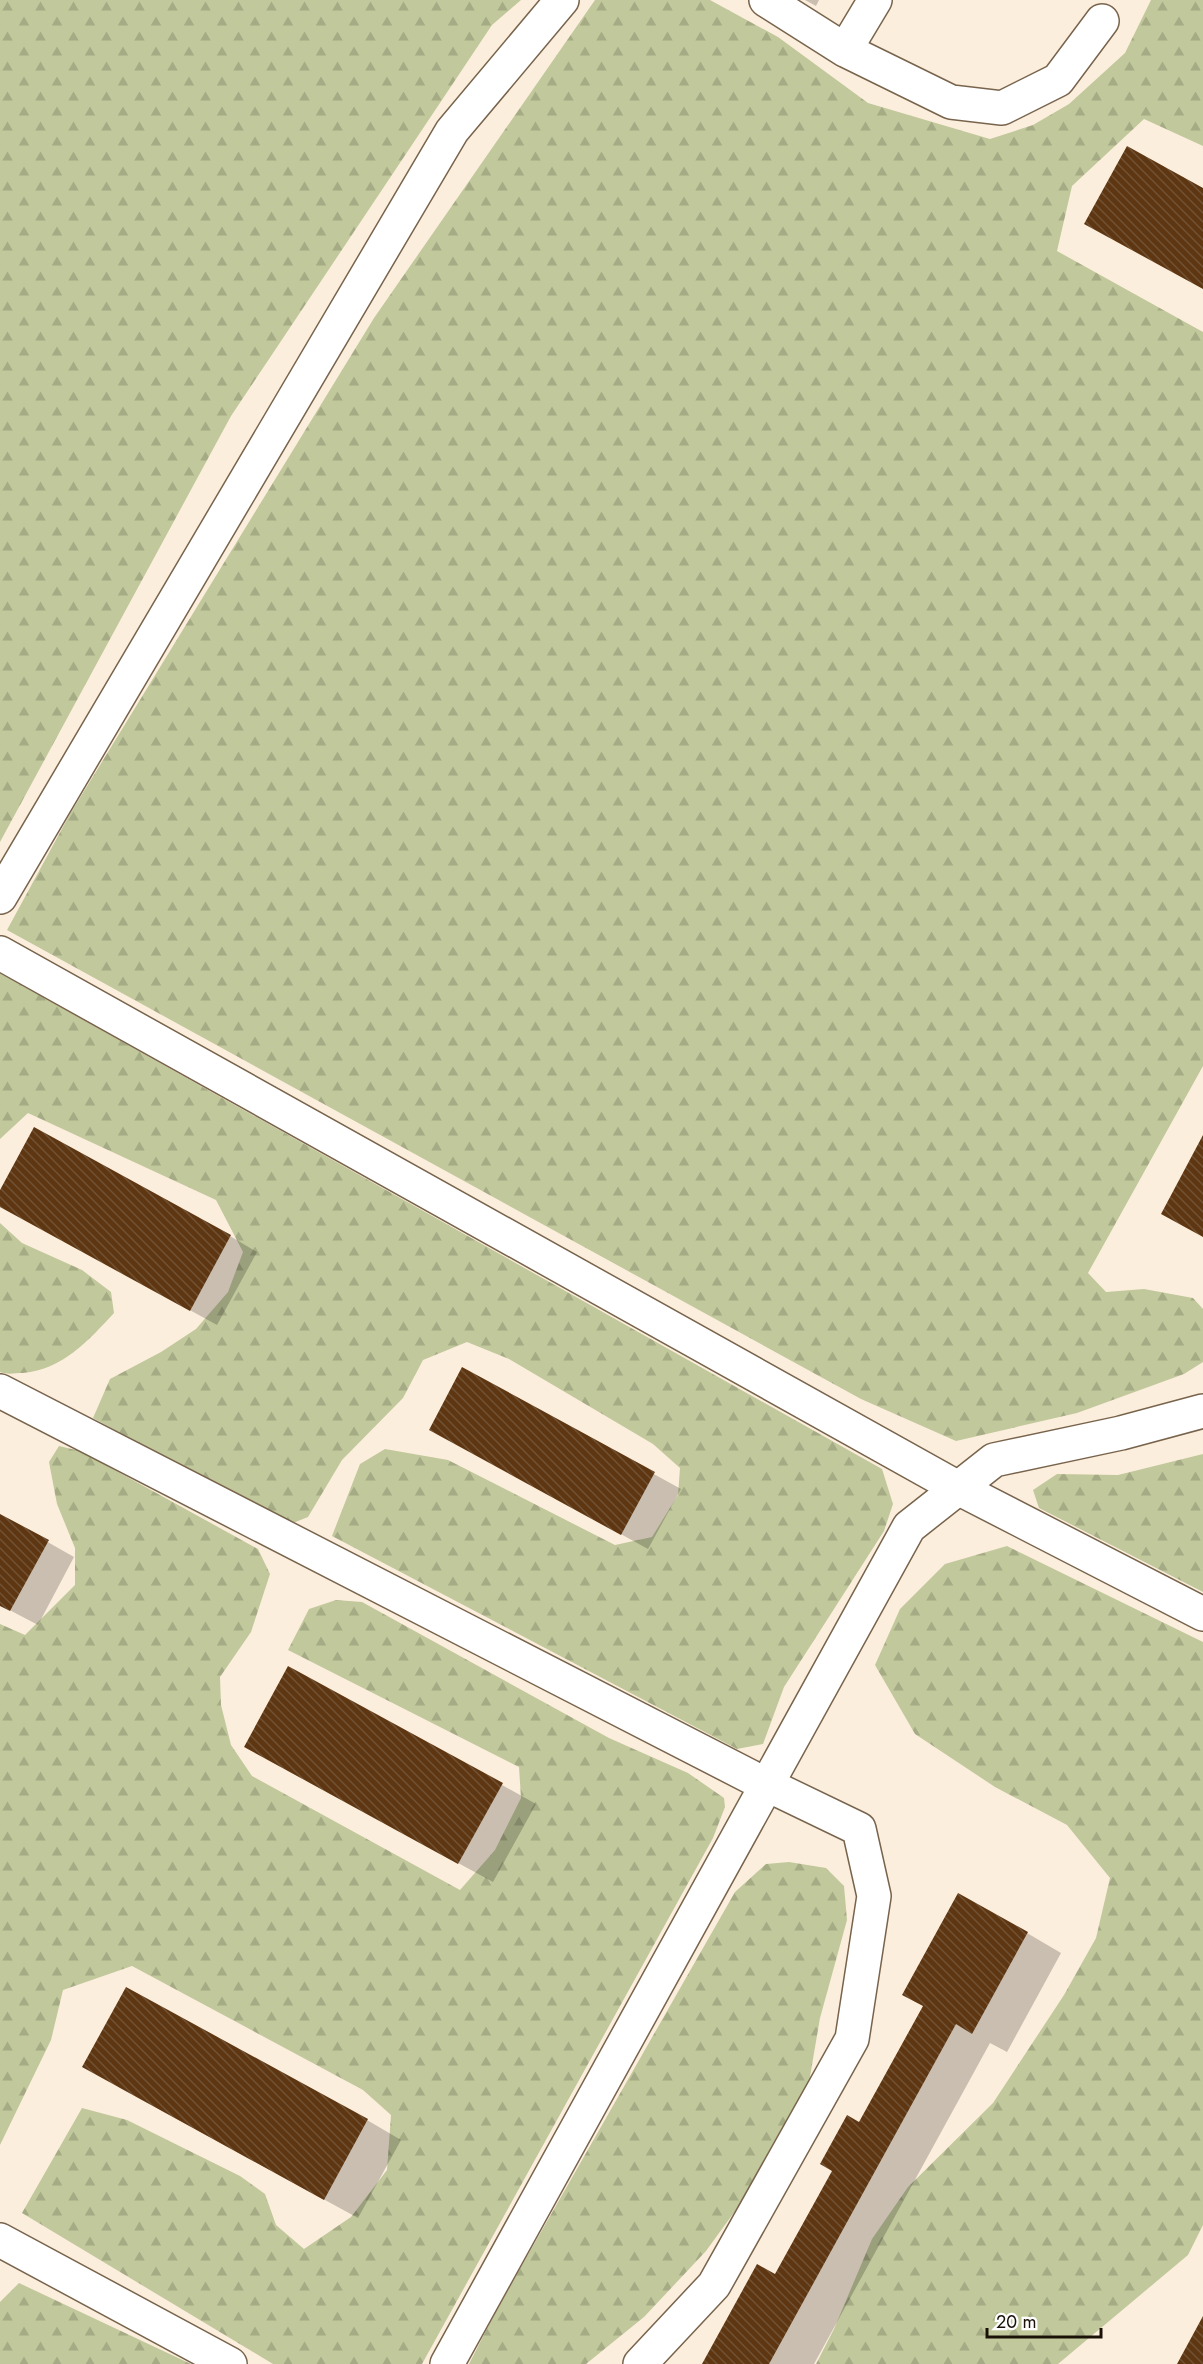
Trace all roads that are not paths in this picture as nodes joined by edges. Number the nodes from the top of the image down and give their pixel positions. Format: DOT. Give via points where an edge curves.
graph roads {
  1 [pos="562,0"];
  2 [pos="766,0"];
  3 [pos="874,0"];
  4 [pos="1102,21"];
  5 [pos="845,50"];
  6 [pos="0,897"];
  7 [pos="0,953"];
  8 [pos="0,1391"];
  9 [pos="1203,1411"];
  10 [pos="958,1488"];
  11 [pos="1203,1614"];
  12 [pos="766,1785"];
  13 [pos="0,2240"];
  14 [pos="648,2361"];
  15 [pos="230,2364"];
  16 [pos="447,2364"];
  1 -- 6 [label="lane" via="453,131"];
  2 -- 5 [label="lane"];
  3 -- 5 [label="lane"];
  4 -- 5 [label="lane" via="1058,80 1002,108 951,102"];
  7 -- 10 [label="lane"];
  8 -- 12 [label="lane"];
  9 -- 10 [label="lane" via="994,1460"];
  10 -- 11 [label="lane"];
  10 -- 12 [label="lane" via="909,1527"];
  12 -- 14 [label="lane" via="859,1828 874,1896 852,2039 714,2285"];
  12 -- 16 [label="lane"];
  13 -- 15 [label="lane"];
}
